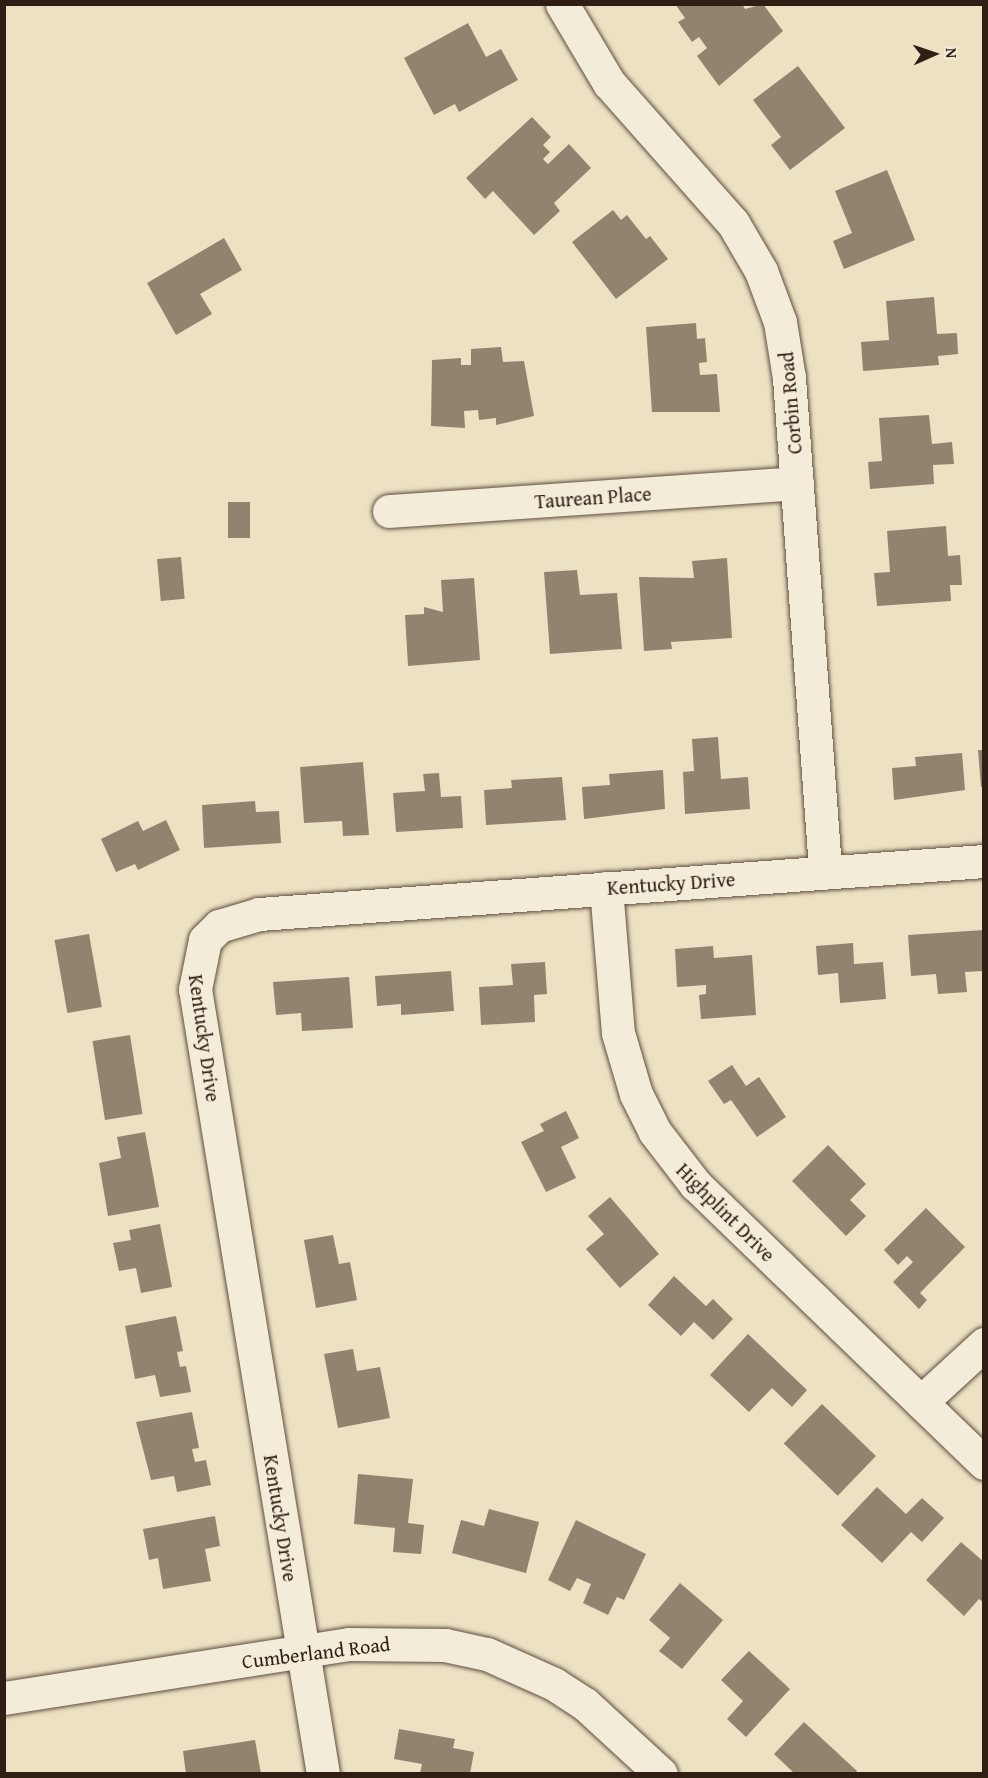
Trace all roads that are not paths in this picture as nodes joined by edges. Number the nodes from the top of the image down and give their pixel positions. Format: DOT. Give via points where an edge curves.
graph roads {
  1 [pos="562,4"];
  2 [pos="797,483"];
  3 [pos="389,511"];
  4 [pos="984,861"];
  5 [pos="825,872"];
  6 [pos="606,888"];
  7 [pos="984,1344"];
  8 [pos="921,1402"];
  9 [pos="984,1463"];
  10 [pos="303,1651"];
  11 [pos="4,1698"];
  12 [pos="323,1773"];
  13 [pos="661,1773"];
  1 -- 2 [label="street, Corbin Road" via="609,83 715,199 761,271 786,350"];
  2 -- 3 [label="street, Taurean Place"];
  2 -- 5 [label="street, Corbin Road"];
  4 -- 5 [label="street, Kentucky Drive"];
  5 -- 6 [label="street, Kentucky Drive"];
  6 -- 8 [label="street, Highplint Drive" via="618,1033 636,1094 655,1132 695,1184"];
  6 -- 10 [label="street, Kentucky Drive" via="259,914 219,926 199,950 198,1007"];
  7 -- 8 [label="street"];
  8 -- 9 [label="street, Highplint Drive"];
  10 -- 11 [label="street, Cumberland Road"];
  10 -- 12 [label="street, Kentucky Drive"];
  10 -- 13 [label="street, Cumberland Road" via="401,1641 487,1654 525,1669 585,1704"];
}
